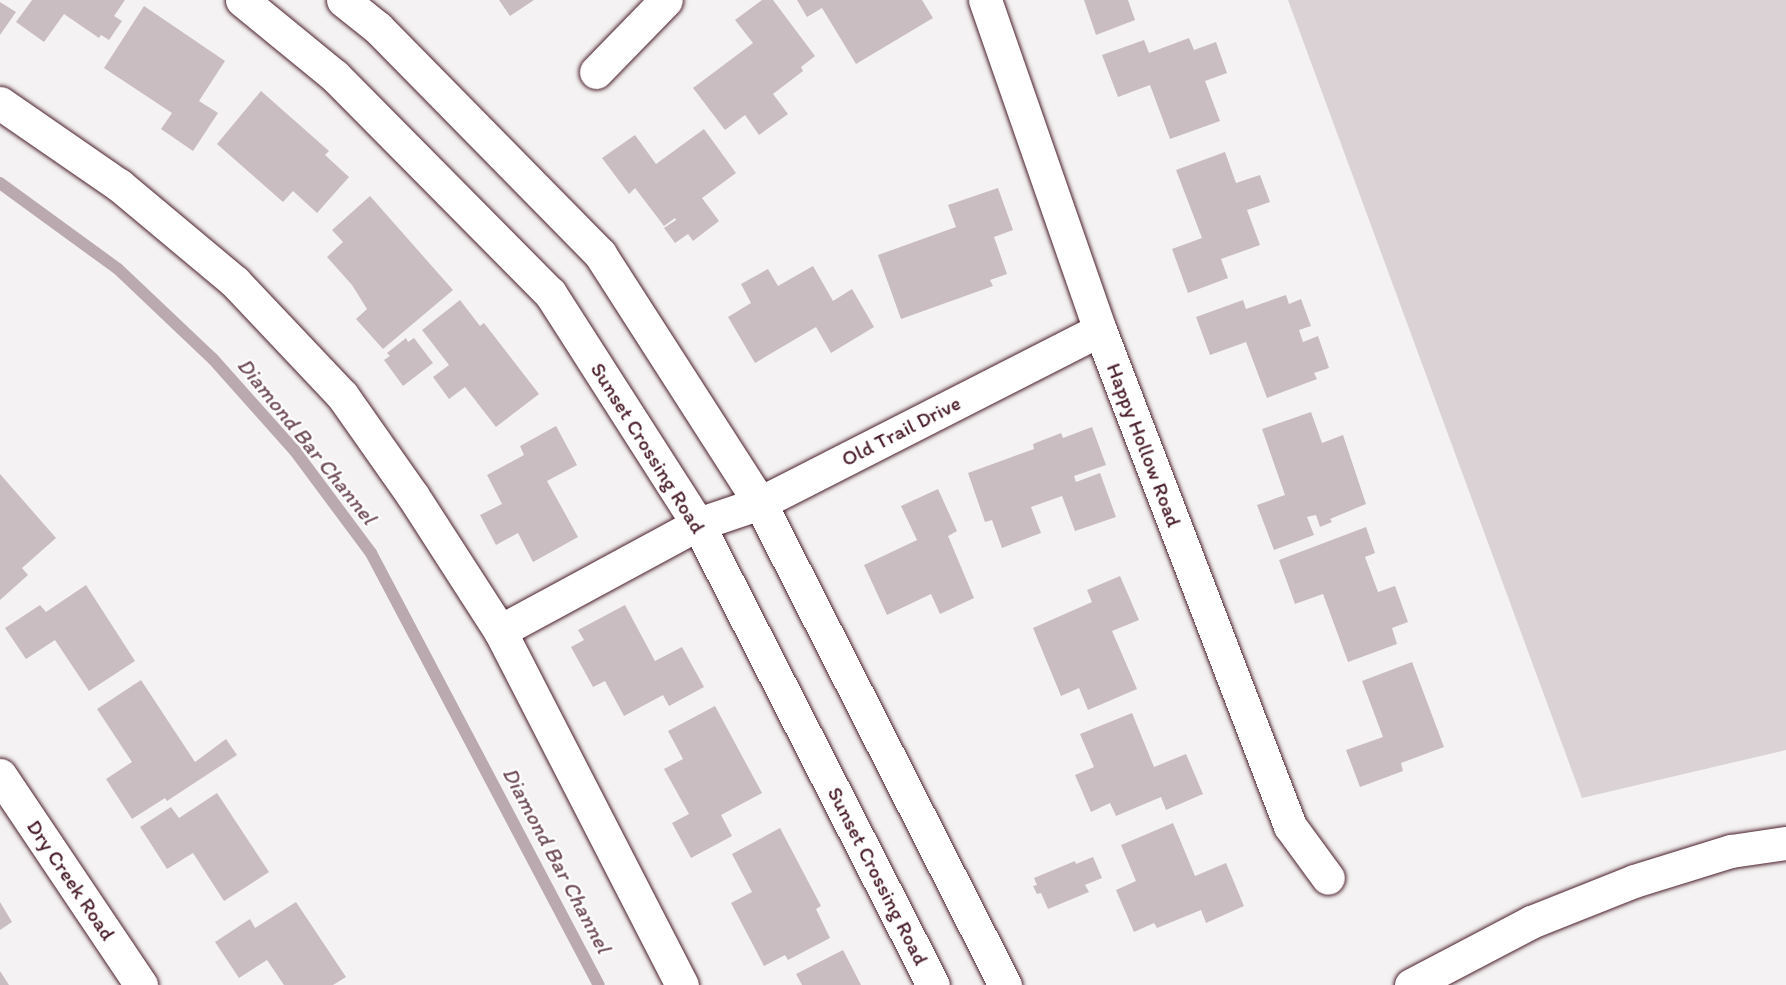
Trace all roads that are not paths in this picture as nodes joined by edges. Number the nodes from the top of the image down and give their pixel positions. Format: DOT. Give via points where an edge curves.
graph roads {
  1 [pos="242,0"];
  2 [pos="343,0"];
  3 [pos="666,0"];
  4 [pos="985,0"];
  5 [pos="596,72"];
  6 [pos="0,103"];
  7 [pos="1100,330"];
  8 [pos="760,503"];
  9 [pos="698,524"];
  10 [pos="500,631"];
  11 [pos="0,774"];
  12 [pos="1786,843"];
  13 [pos="1328,878"];
  14 [pos="141,985"];
  15 [pos="681,985"];
  16 [pos="933,985"];
  17 [pos="1005,985"];
  18 [pos="1411,985"];
  1 -- 9 [label="main road, Sunset Crossing Road" via="335,76 550,293"];
  2 -- 8 [label="main road" via="378,28 600,254"];
  3 -- 5 [label="main road"];
  4 -- 7 [label="main road, Happy Hollow Road"];
  6 -- 10 [label="main road" via="119,185 235,282 342,395"];
  7 -- 8 [label="main road, Old Trail Drive"];
  7 -- 13 [label="main road, Happy Hollow Road" via="1290,826"];
  8 -- 9 [label="main road, Old Trail Drive"];
  8 -- 17 [label="main road"];
  9 -- 10 [label="main road, Old Trail Drive"];
  9 -- 16 [label="main road, Sunset Crossing Road"];
  10 -- 15 [label="main road"];
  11 -- 14 [label="main road, Dry Creek Road"];
  12 -- 18 [label="main road" via="1731,851 1634,881 1531,922"];
}
